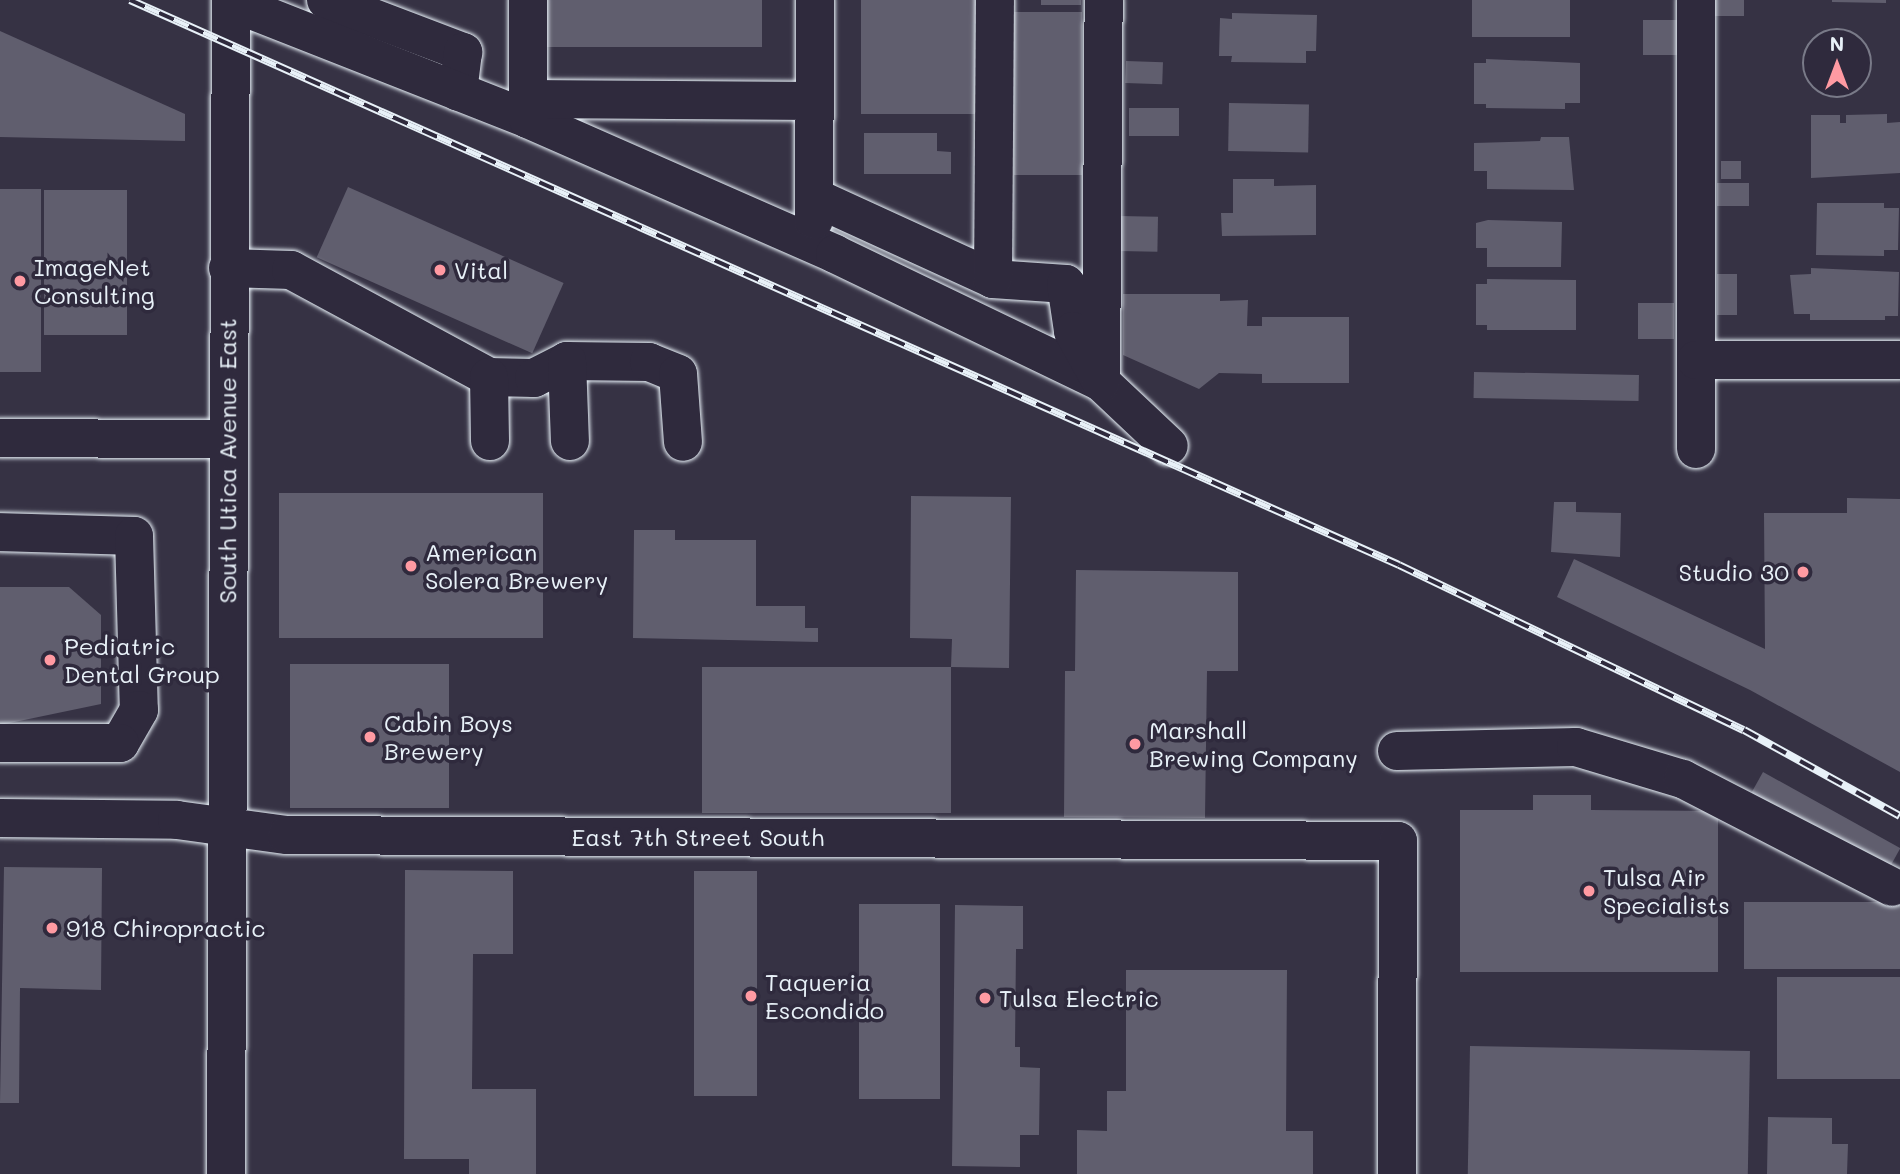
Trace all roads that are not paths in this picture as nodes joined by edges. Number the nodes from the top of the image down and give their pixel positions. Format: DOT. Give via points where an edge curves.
graph roads {
  1 [pos="326,0"];
  2 [pos="528,0"];
  3 [pos="815,0"];
  4 [pos="995,0"];
  5 [pos="1104,0"];
  6 [pos="1696,0"];
  7 [pos="231,1"];
  8 [pos="458,92"];
  9 [pos="814,101"];
  10 [pos="528,109"];
  11 [pos="228,268"];
  12 [pos="993,279"];
  13 [pos="1696,360"];
  14 [pos="1900,360"];
  15 [pos="567,361"];
  16 [pos="489,377"];
  17 [pos="1101,382"];
  18 [pos="0,438"];
  19 [pos="227,439"];
  20 [pos="490,441"];
  21 [pos="570,441"];
  22 [pos="683,442"];
  23 [pos="1169,446"];
  24 [pos="1696,449"];
  25 [pos="0,532"];
  26 [pos="0,743"];
  27 [pos="1397,751"];
  28 [pos="0,818"];
  29 [pos="228,827"];
  30 [pos="1892,887"];
  31 [pos="226,1174"];
  32 [pos="1397,1174"];
  1 -- 8 [label="street" via="463,52"];
  2 -- 10 [label="street"];
  3 -- 9 [label="street"];
  4 -- 12 [label="street"];
  5 -- 17 [label="street"];
  6 -- 13 [label="street"];
  7 -- 8 [label="street"];
  7 -- 11 [label="street, South Utica Avenue East"];
  8 -- 10 [label="street"];
  9 -- 10 [label="street"];
  9 -- 12 [label="street" via="814,208"];
  10 -- 17 [label="street"];
  11 -- 16 [label="street" via="290,270"];
  11 -- 19 [label="street, South Utica Avenue East"];
  12 -- 17 [label="street" via="1066,284 1073,331"];
  13 -- 14 [label="street"];
  13 -- 24 [label="street"];
  15 -- 16 [label="street" via="534,378"];
  15 -- 21 [label="street"];
  15 -- 22 [label="street" via="649,362 678,374"];
  16 -- 20 [label="street"];
  17 -- 23 [label="street"];
  18 -- 19 [label="street"];
  19 -- 29 [label="street, South Utica Avenue East"];
  25 -- 26 [label="street" via="134,536 139,710 120,743"];
  27 -- 30 [label="street" via="1576,747 1683,779"];
  28 -- 29 [label="street, East 7th Street South" via="177,820"];
  29 -- 31 [label="street, South Utica Avenue East"];
  29 -- 32 [label="street, East 7th Street South" via="287,835 1398,841"];
}
